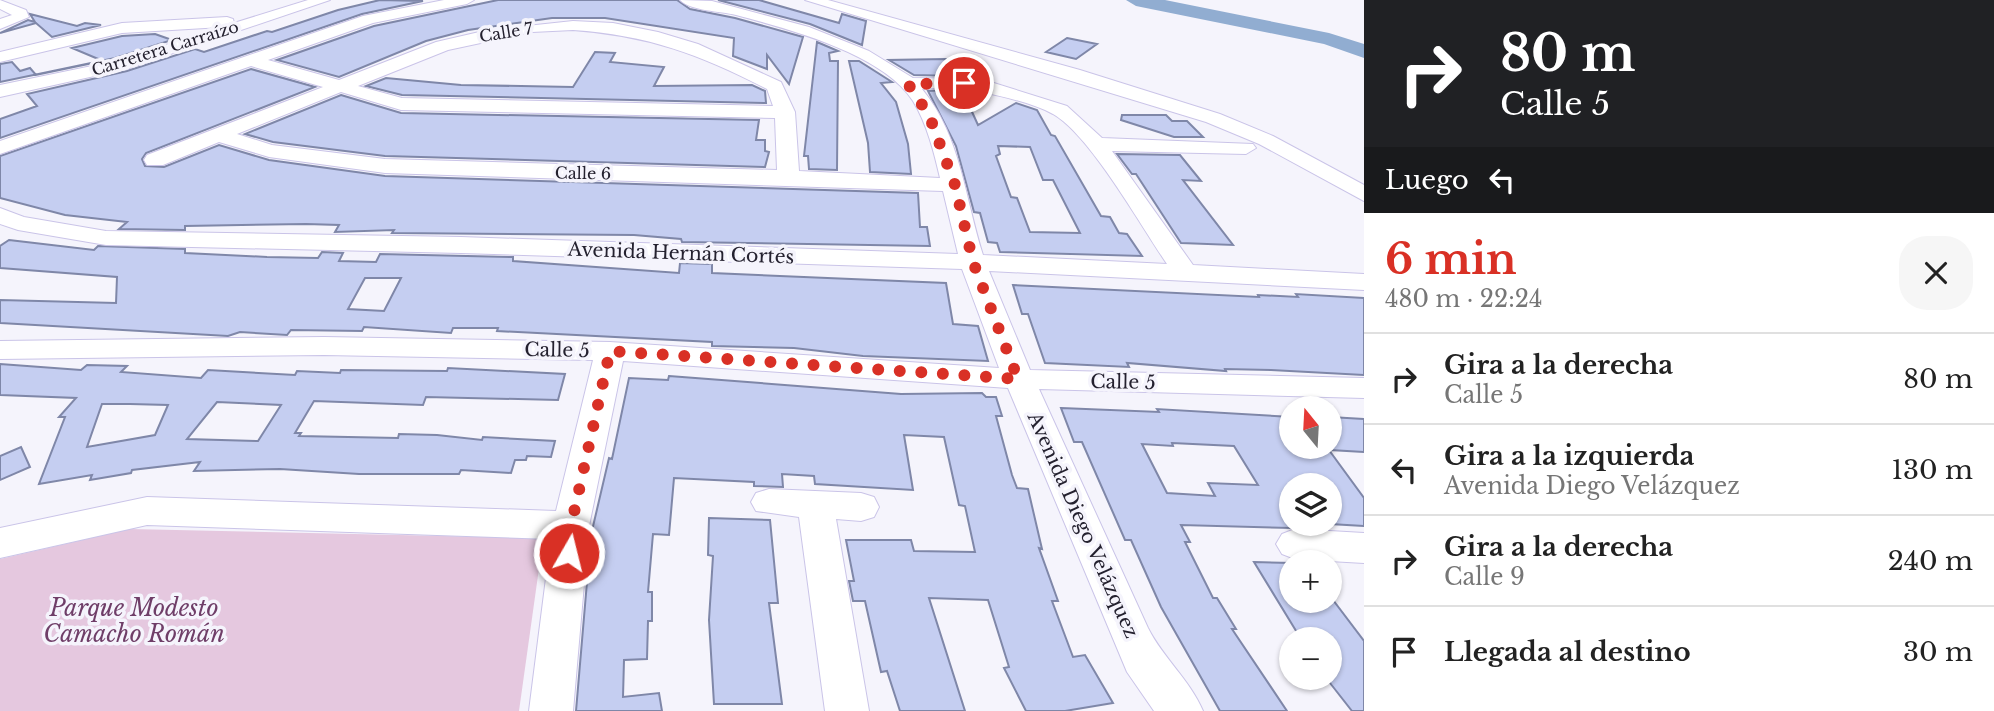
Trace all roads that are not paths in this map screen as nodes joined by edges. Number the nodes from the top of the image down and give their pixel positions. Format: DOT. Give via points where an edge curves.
graph roads {
  1 [pos="323,0"];
  2 [pos="342,0"];
  3 [pos="467,0"];
  4 [pos="687,0"];
  5 [pos="812,0"];
  6 [pos="0,3"];
  7 [pos="299,4"];
  8 [pos="195,15"];
  9 [pos="0,24"];
  10 [pos="253,25"];
  11 [pos="200,39"];
  12 [pos="4,52"];
  13 [pos="250,61"];
  14 [pos="120,65"];
  15 [pos="908,84"];
  16 [pos="336,86"];
  17 [pos="0,91"];
  18 [pos="785,112"];
  19 [pos="215,134"];
  20 [pos="1097,144"];
  21 [pos="0,148"];
  22 [pos="1246,148"];
  23 [pos="155,160"];
  24 [pos="788,177"];
  25 [pos="955,185"];
  26 [pos="1364,194"];
  27 [pos="0,215"];
  28 [pos="973,262"];
  29 [pos="1187,275"];
  30 [pos="1364,282"];
  31 [pos="0,350"];
  32 [pos="610,351"];
  33 [pos="1018,379"];
  34 [pos="1364,388"];
  35 [pos="769,502"];
  36 [pos="815,505"];
  37 [pos="861,507"];
  38 [pos="571,526"];
  39 [pos="0,543"];
  40 [pos="1295,544"];
  41 [pos="1360,553"];
  42 [pos="551,711"];
  43 [pos="847,711"];
  44 [pos="1181,711"];
  1 -- 7 [label="street"];
  2 -- 10 [label="street"];
  3 -- 13 [label="street" via="369,19"];
  4 -- 15 [label="street, Avenida Diego Velázquez" via="832,41"];
  5 -- 26 [label="street" via="1213,118"];
  6 -- 9 [label="street" via="21,17"];
  7 -- 8 [label="street"];
  7 -- 8 [label="street" via="264,3 244,11"];
  7 -- 10 [label="street"];
  8 -- 10 [label="street"];
  8 -- 11 [label="street" via="209,30"];
  8 -- 12 [label="street"];
  10 -- 11 [label="street, Carretera Carraízo"];
  10 -- 14 [label="street" via="183,50"];
  11 -- 14 [label="street, Carretera Carraízo"];
  13 -- 16 [label="street"];
  13 -- 21 [label="street"];
  14 -- 17 [label="street, Carretera Carraízo"];
  15 -- 20 [label="street" via="981,85 1060,110"];
  15 -- 25 [label="street, Avenida Diego Velázquez" via="929,115"];
  16 -- 18 [label="street" via="401,104"];
  16 -- 18 [label="street, Calle 7" via="478,36 537,26 595,24 654,35 741,67 775,86"];
  16 -- 19 [label="street, Calle 7"];
  18 -- 24 [label="street, Calle 7"];
  19 -- 23 [label="street, Calle 7"];
  19 -- 24 [label="street, Calle 6" via="269,152 385,166"];
  20 -- 22 [label="street"];
  20 -- 29 [label="street"];
  24 -- 25 [label="street, Calle 6"];
  25 -- 28 [label="street, Avenida Diego Velázquez"];
  27 -- 28 [label="street, Avenida Hernán Cortés" via="18,223 106,238"];
  28 -- 29 [label="street, Avenida Hernán Cortés"];
  28 -- 33 [label="street, Avenida Diego Velázquez"];
  29 -- 30 [label="street, Avenida Hernán Cortés"];
  31 -- 32 [label="street, Calle 5" via="324,346"];
  32 -- 33 [label="street, Calle 5"];
  32 -- 38 [label="street"];
  33 -- 34 [label="street, Calle 5"];
  33 -- 44 [label="street, Avenida Diego Velázquez" via="1138,652"];
  35 -- 36 [label="street"];
  36 -- 37 [label="street"];
  36 -- 43 [label="street"];
  38 -- 39 [label="street" via="147,511"];
  38 -- 42 [label="street"];
  40 -- 41 [label="street"];
}
